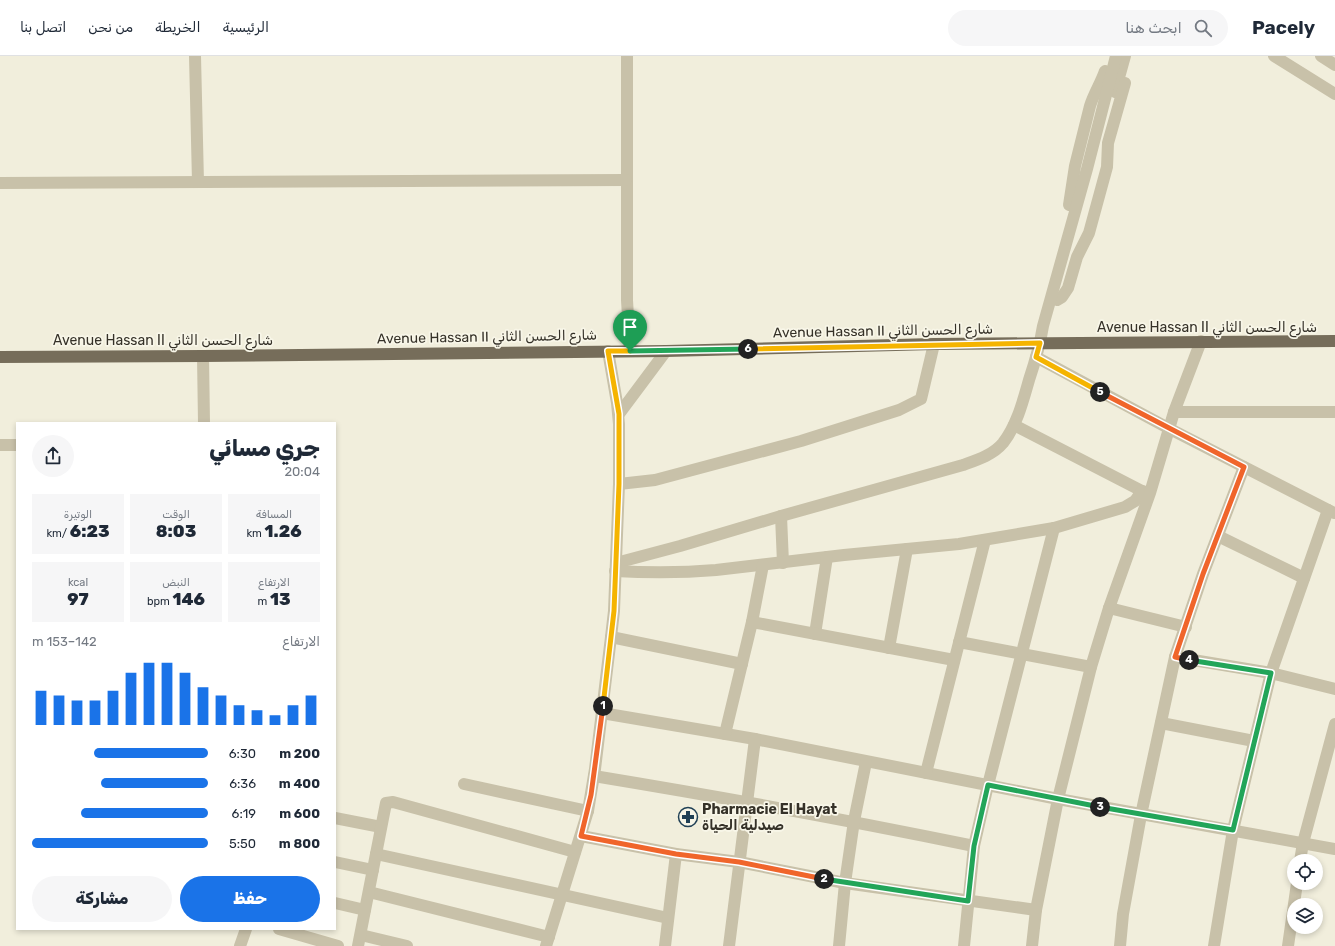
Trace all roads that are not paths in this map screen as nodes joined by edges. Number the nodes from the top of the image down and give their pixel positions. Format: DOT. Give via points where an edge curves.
graph roads {
  1 [pos="195,56"];
  2 [pos="626,56"];
  3 [pos="1109,56"];
  4 [pos="1116,56"];
  5 [pos="1125,56"];
  6 [pos="1132,56"];
  7 [pos="1274,56"];
  8 [pos="1321,56"];
  9 [pos="1335,65"];
  10 [pos="1335,94"];
  11 [pos="626,180"];
  12 [pos="198,182"];
  13 [pos="0,183"];
  14 [pos="1057,300"];
  15 [pos="1043,323"];
  16 [pos="1201,341"];
  17 [pos="1335,341"];
  18 [pos="1040,343"];
  19 [pos="934,344"];
  20 [pos="608,351"];
  21 [pos="630,351"];
  22 [pos="666,351"];
  23 [pos="0,356"];
  24 [pos="203,356"];
  25 [pos="1036,357"];
  26 [pos="1174,412"];
  27 [pos="1335,412"];
  28 [pos="619,414"];
  29 [pos="204,422"];
  30 [pos="1014,425"];
  31 [pos="1170,429"];
  32 [pos="0,445"];
  33 [pos="16,445"];
  34 [pos="1244,467"];
  35 [pos="619,484"];
  36 [pos="1146,492"];
  37 [pos="1332,512"];
  38 [pos="781,516"];
  39 [pos="1054,528"];
  40 [pos="1218,536"];
  41 [pos="985,540"];
  42 [pos="907,549"];
  43 [pos="827,557"];
  44 [pos="783,563"];
  45 [pos="764,565"];
  46 [pos="615,567"];
  47 [pos="1304,578"];
  48 [pos="1108,608"];
  49 [pos="752,622"];
  50 [pos="1186,627"];
  51 [pos="815,634"];
  52 [pos="611,637"];
  53 [pos="959,642"];
  54 [pos="889,648"];
  55 [pos="1022,653"];
  56 [pos="1175,657"];
  57 [pos="954,660"];
  58 [pos="742,664"];
  59 [pos="1091,667"];
  60 [pos="1271,673"];
  61 [pos="1335,689"];
  62 [pos="602,713"];
  63 [pos="1161,723"];
  64 [pos="1335,724"];
  65 [pos="725,734"];
  66 [pos="755,739"];
  67 [pos="1254,741"];
  68 [pos="866,762"];
  69 [pos="926,773"];
  70 [pos="594,776"];
  71 [pos="464,784"];
  72 [pos="988,785"];
  73 [pos="1058,799"];
  74 [pos="747,801"];
  75 [pos="588,810"];
  76 [pos="1141,815"];
  77 [pos="336,818"];
  78 [pos="854,821"];
  79 [pos="381,827"];
  80 [pos="1233,830"];
  81 [pos="581,836"];
  82 [pos="1303,843"];
  83 [pos="974,846"];
  84 [pos="1335,849"];
  85 [pos="575,852"];
  86 [pos="376,854"];
  87 [pos="676,854"];
  88 [pos="1301,854"];
  89 [pos="336,862"];
  90 [pos="739,862"];
  91 [pos="373,870"];
  92 [pos="845,883"];
  93 [pos="1296,890"];
  94 [pos="369,892"];
  95 [pos="562,895"];
  96 [pos="968,901"];
  97 [pos="336,904"];
  98 [pos="365,910"];
  99 [pos="1036,910"];
  100 [pos="668,918"];
  101 [pos="246,930"];
  102 [pos="281,930"];
  103 [pos="296,940"];
  104 [pos="359,940"];
  105 [pos="548,941"];
  106 [pos="240,946"];
  107 [pos="338,946"];
  108 [pos="407,946"];
  109 [pos="665,946"];
  110 [pos="729,946"];
  111 [pos="839,946"];
  112 [pos="964,946"];
  113 [pos="1032,946"];
  114 [pos="1120,946"];
  115 [pos="1214,946"];
  116 [pos="1288,946"];
  1 -- 12 [label="street"];
  2 -- 11 [label="street"];
  3 -- 15 [label="street" via="1090,106 1075,166 1070,198 1040,308 1039,316"];
  4 -- 15 [label="street"];
  5 -- 14 [label="street"];
  6 -- 14 [label="street" via="1108,143 1107,167 1089,233 1077,257 1068,288"];
  7 -- 10 [label="street"];
  8 -- 9 [label="street"];
  11 -- 12 [label="street"];
  11 -- 21 [label="street"];
  12 -- 13 [label="street"];
  14 -- 18 [label="street" via="1050,327"];
  15 -- 18 [label="street"];
  16 -- 17 [label="main road, Avenue Hassan II شارع الحسن الثاني"];
  16 -- 18 [label="main road, Avenue Hassan II شارع الحسن الثاني"];
  16 -- 26 [label="street"];
  18 -- 19 [label="main road, Avenue Hassan II شارع الحسن الثاني"];
  18 -- 25 [label="street"];
  19 -- 22 [label="main road, Avenue Hassan II شارع الحسن الثاني"];
  19 -- 35 [label="street" via="920,399 899,410 801,441 655,480"];
  20 -- 21 [label="main road, Avenue Hassan II شارع الحسن الثاني"];
  20 -- 24 [label="main road, Avenue Hassan II شارع الحسن الثاني"];
  20 -- 28 [label="street"];
  21 -- 22 [label="main road, Avenue Hassan II شارع الحسن الثاني"];
  22 -- 28 [label="street"];
  23 -- 24 [label="main road, Avenue Hassan II شارع الحسن الثاني"];
  24 -- 29 [label="street"];
  25 -- 30 [label="street"];
  25 -- 31 [label="street"];
  26 -- 27 [label="street"];
  26 -- 31 [label="street"];
  28 -- 35 [label="street"];
  30 -- 36 [label="street"];
  30 -- 38 [label="street" via="1002,443 986,456 963,465"];
  31 -- 34 [label="street"];
  31 -- 36 [label="street"];
  32 -- 33 [label="street"];
  34 -- 37 [label="street"];
  34 -- 40 [label="street"];
  35 -- 46 [label="street"];
  36 -- 39 [label="street" via="1125,507"];
  36 -- 48 [label="street"];
  37 -- 47 [label="street"];
  38 -- 44 [label="street"];
  38 -- 46 [label="street"];
  39 -- 41 [label="street"];
  39 -- 55 [label="street"];
  40 -- 47 [label="street"];
  40 -- 50 [label="street"];
  41 -- 42 [label="street"];
  41 -- 53 [label="street"];
  42 -- 43 [label="street"];
  42 -- 54 [label="street"];
  43 -- 44 [label="street"];
  43 -- 51 [label="street"];
  44 -- 45 [label="street"];
  45 -- 46 [label="street" via="674,573 648,573"];
  45 -- 49 [label="street"];
  46 -- 52 [label="street"];
  47 -- 60 [label="street"];
  48 -- 50 [label="street"];
  48 -- 59 [label="street"];
  49 -- 51 [label="street"];
  49 -- 58 [label="street"];
  50 -- 56 [label="street"];
  51 -- 54 [label="street"];
  52 -- 58 [label="street"];
  52 -- 62 [label="street"];
  53 -- 55 [label="street"];
  53 -- 57 [label="street"];
  54 -- 57 [label="street"];
  55 -- 59 [label="street"];
  55 -- 72 [label="street"];
  56 -- 60 [label="street"];
  56 -- 63 [label="street"];
  57 -- 69 [label="street"];
  58 -- 65 [label="street"];
  59 -- 73 [label="street"];
  60 -- 61 [label="street"];
  60 -- 67 [label="street"];
  62 -- 65 [label="street"];
  62 -- 70 [label="street"];
  63 -- 67 [label="street"];
  63 -- 76 [label="street"];
  64 -- 82 [label="street"];
  65 -- 66 [label="street"];
  66 -- 68 [label="street"];
  66 -- 74 [label="street"];
  67 -- 80 [label="street"];
  68 -- 69 [label="street"];
  68 -- 78 [label="street"];
  69 -- 72 [label="street"];
  70 -- 74 [label="street"];
  70 -- 75 [label="street"];
  71 -- 75 [label="street"];
  72 -- 73 [label="street"];
  72 -- 83 [label="street"];
  73 -- 76 [label="street"];
  73 -- 99 [label="street"];
  74 -- 78 [label="street"];
  74 -- 90 [label="street"];
  75 -- 81 [label="street"];
  76 -- 80 [label="street"];
  76 -- 114 [label="street" via="1123,914"];
  77 -- 79 [label="street"];
  78 -- 83 [label="street"];
  78 -- 92 [label="street"];
  79 -- 85 [label="street" via="386,803 393,802"];
  79 -- 86 [label="street"];
  80 -- 82 [label="street"];
  80 -- 115 [label="street"];
  81 -- 85 [label="street"];
  81 -- 87 [label="street"];
  82 -- 84 [label="street"];
  82 -- 88 [label="street"];
  83 -- 96 [label="street"];
  85 -- 95 [label="street"];
  86 -- 91 [label="street"];
  86 -- 95 [label="street"];
  87 -- 90 [label="street"];
  87 -- 100 [label="street"];
  89 -- 91 [label="street"];
  90 -- 92 [label="street"];
  90 -- 110 [label="street"];
  91 -- 94 [label="street"];
  92 -- 96 [label="street"];
  92 -- 111 [label="street"];
  93 -- 116 [label="street"];
  94 -- 98 [label="street"];
  94 -- 105 [label="street"];
  95 -- 100 [label="street"];
  95 -- 105 [label="street"];
  96 -- 99 [label="street"];
  96 -- 112 [label="street"];
  97 -- 98 [label="street"];
  98 -- 104 [label="street"];
  99 -- 113 [label="street"];
  100 -- 109 [label="street"];
  101 -- 106 [label="street"];
  102 -- 103 [label="street"];
  103 -- 107 [label="street"];
  104 -- 108 [label="street"];
}
